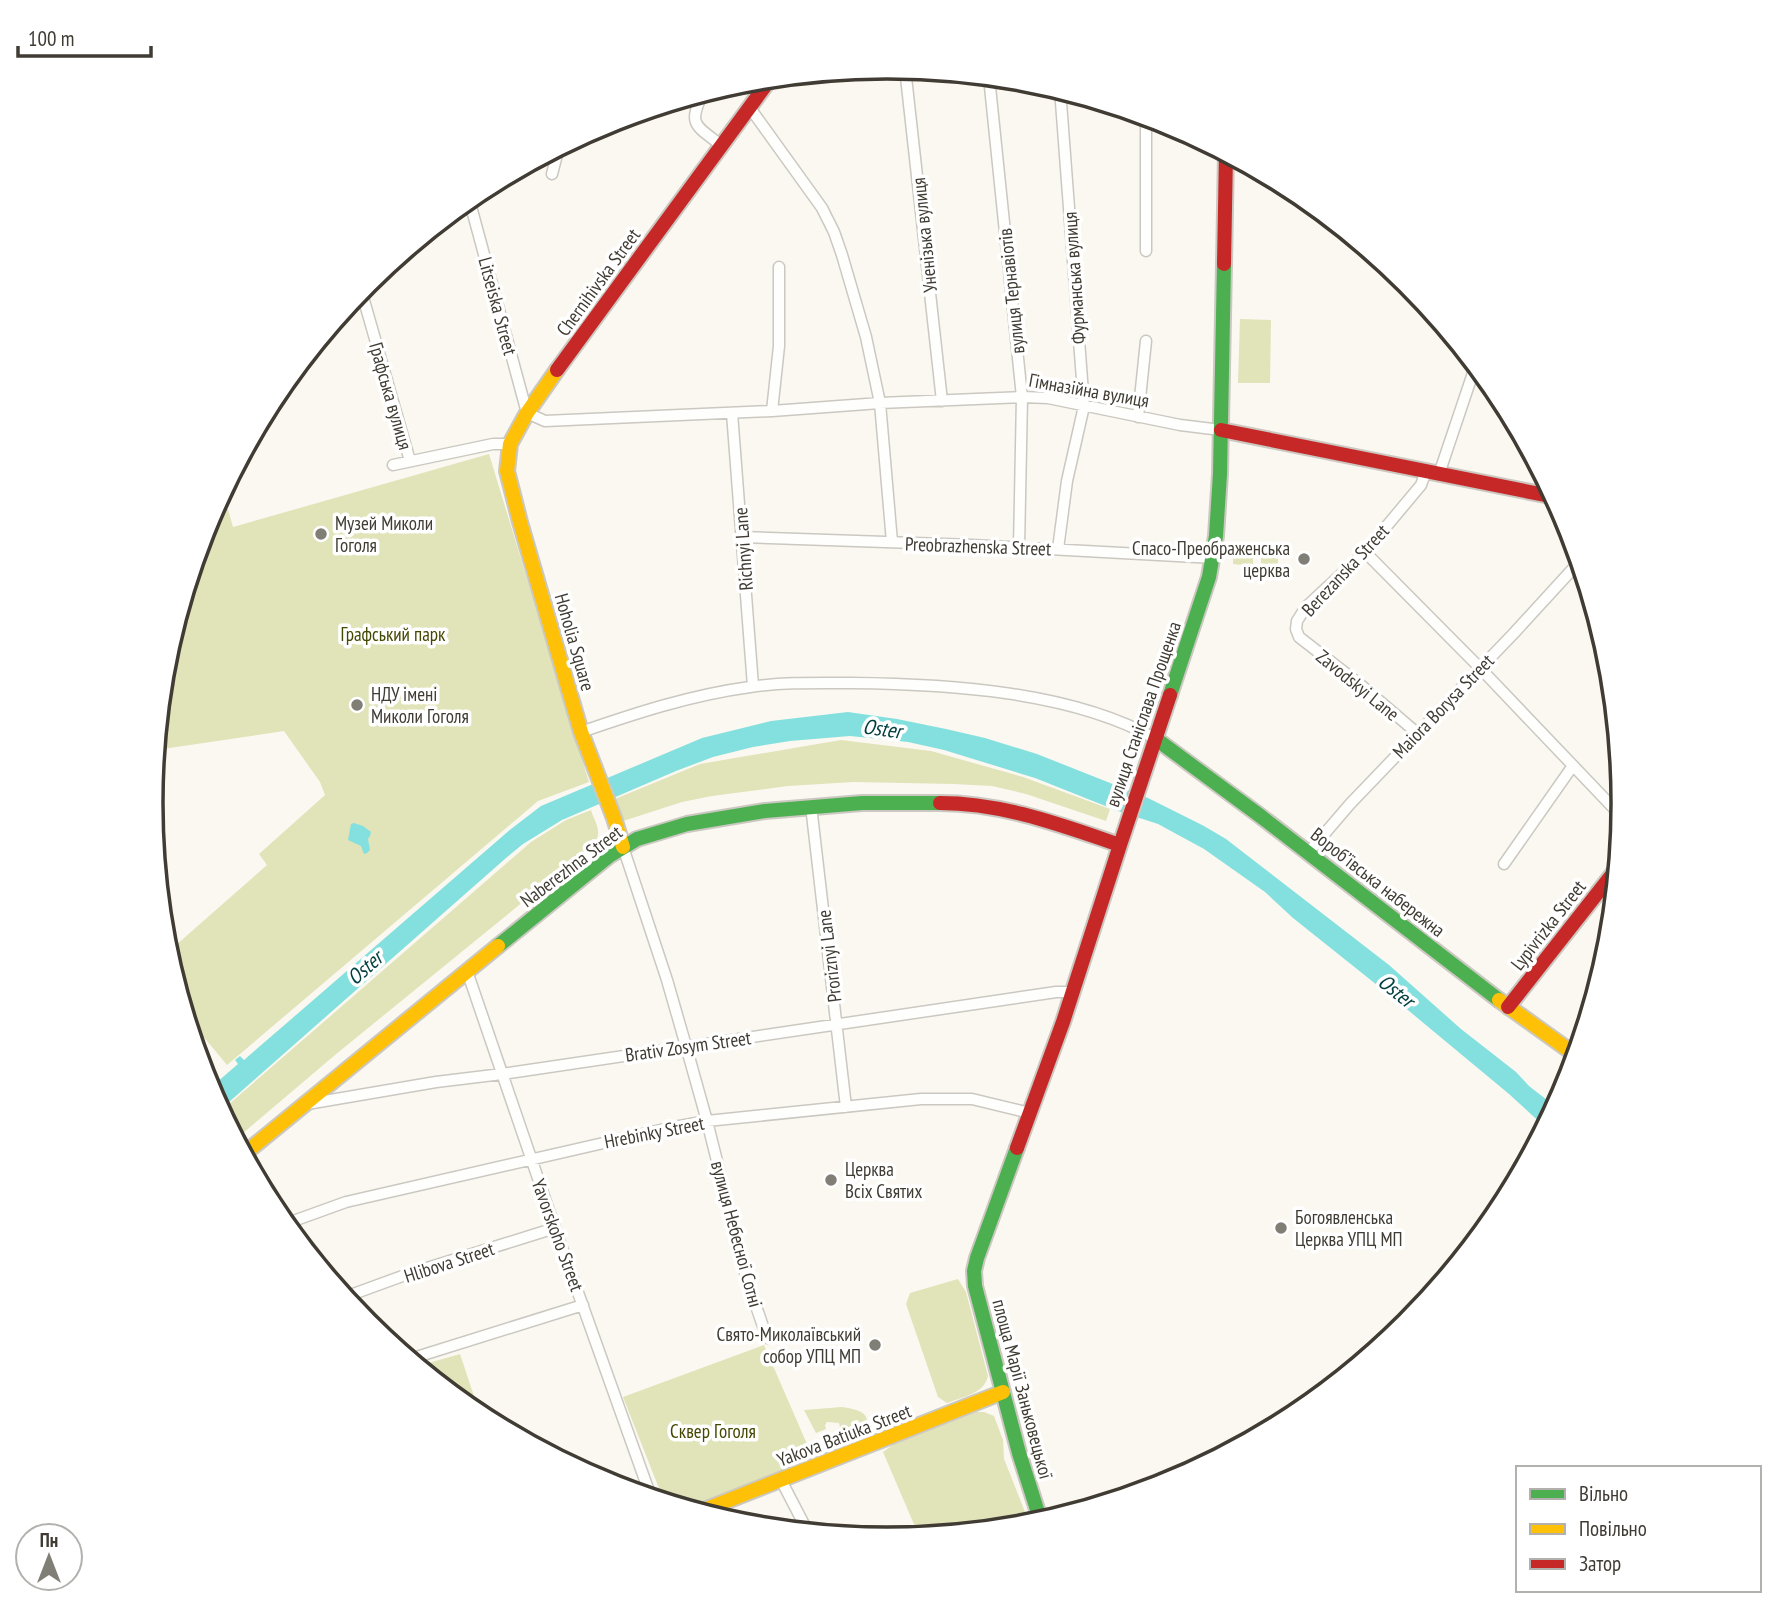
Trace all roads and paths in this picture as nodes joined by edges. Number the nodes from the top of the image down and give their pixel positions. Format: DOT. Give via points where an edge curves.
graph roads {
  1 [pos="906,79"];
  2 [pos="990,86"];
  3 [pos="762,90"];
  4 [pos="1061,100"];
  5 [pos="698,104"];
  6 [pos="750,108"];
  7 [pos="1146,127"];
  8 [pos="722,146"];
  9 [pos="556,159"];
  10 [pos="1226,163"];
  11 [pos="552,174"];
  12 [pos="472,210"];
  13 [pos="1146,251"];
  14 [pos="779,267"];
  15 [pos="364,303"];
  16 [pos="1146,341"];
  17 [pos="1472,375"];
  18 [pos="1022,397"];
  19 [pos="942,401"];
  20 [pos="880,404"];
  21 [pos="1084,406"];
  22 [pos="772,411"];
  23 [pos="527,413"];
  24 [pos="732,413"];
  25 [pos="1138,417"];
  26 [pos="1221,430"];
  27 [pos="510,443"];
  28 [pos="410,461"];
  29 [pos="393,465"];
  30 [pos="1433,472"];
  31 [pos="1542,494"];
  32 [pos="742,537"];
  33 [pos="892,542"];
  34 [pos="1019,547"];
  35 [pos="1058,549"];
  36 [pos="1365,552"];
  37 [pos="1214,558"];
  38 [pos="1573,569"];
  39 [pos="1299,637"];
  40 [pos="1480,668"];
  41 [pos="753,686"];
  42 [pos="581,732"];
  43 [pos="1417,733"];
  44 [pos="1156,738"];
  45 [pos="1572,767"];
  46 [pos="811,806"];
  47 [pos="1612,807"];
  48 [pos="1120,845"];
  49 [pos="623,847"];
  50 [pos="1308,853"];
  51 [pos="1504,864"];
  52 [pos="1607,880"];
  53 [pos="467,971"];
  54 [pos="1073,992"];
  55 [pos="1508,1007"];
  56 [pos="837,1024"];
  57 [pos="686,1046"];
  58 [pos="1568,1050"];
  59 [pos="502,1074"];
  60 [pos="303,1105"];
  61 [pos="846,1107"];
  62 [pos="1030,1113"];
  63 [pos="707,1121"];
  64 [pos="251,1148"];
  65 [pos="531,1159"];
  66 [pos="296,1220"];
  67 [pos="555,1228"];
  68 [pos="975,1264"];
  69 [pos="355,1293"];
  70 [pos="583,1305"];
  71 [pos="767,1338"];
  72 [pos="420,1356"];
  73 [pos="1003,1392"];
  74 [pos="781,1480"];
  75 [pos="647,1486"];
  76 [pos="714,1506"];
  77 [pos="1038,1511"];
  78 [pos="803,1522"];
  1 -- 19 [label="street, Уненізька вулиця"];
  2 -- 18 [label="street, вулиця Тернавіотів"];
  3 -- 6 [label="main road, Chernihivska Street"];
  4 -- 21 [label="street, Фурманська вулиця"];
  5 -- 8 [label="street" via="694,113 697,126"];
  6 -- 8 [label="main road, Chernihivska Street"];
  6 -- 20 [label="street" via="801,177 834,232 866,337"];
  7 -- 13 [label="street"];
  8 -- 23 [label="main road, Chernihivska Street"];
  9 -- 11 [label="street"];
  10 -- 26 [label="main road, вулиця Станіслава Прощенка"];
  12 -- 23 [label="street, Litseiska Street"];
  14 -- 22 [label="street" via="779,346"];
  15 -- 28 [label="street, Графська вулиця"];
  16 -- 25 [label="street"];
  17 -- 30 [label="street, Berezanska Street"];
  18 -- 19 [label="street, Гімназійна вулиця"];
  18 -- 21 [label="street, Гімназійна вулиця"];
  18 -- 34 [label="street, вулиця Тернавіотів"];
  19 -- 20 [label="street, Гімназійна вулиця"];
  20 -- 22 [label="street, Гімназійна вулиця"];
  20 -- 33 [label="street"];
  21 -- 25 [label="street, Гімназійна вулиця"];
  21 -- 35 [label="street, Фурманська вулиця"];
  22 -- 24 [label="street, Гімназійна вулиця"];
  23 -- 24 [label="street, Гімназійна вулиця" via="545,421"];
  23 -- 27 [label="main road, Chernihivska Street"];
  24 -- 32 [label="street, Richnyi Lane"];
  25 -- 26 [label="street, Гімназійна вулиця"];
  26 -- 30 [label="main road, Гімназійна вулиця"];
  26 -- 37 [label="main road, вулиця Станіслава Прощенка"];
  27 -- 28 [label="street"];
  27 -- 42 [label="main road, Hoholia Square" via="507,471"];
  28 -- 29 [label="street"];
  30 -- 31 [label="main road, Гімназійна вулиця"];
  30 -- 36 [label="street, Berezanska Street"];
  32 -- 33 [label="street, Preobrazhenska Street"];
  32 -- 41 [label="street, Richnyi Lane"];
  33 -- 34 [label="street, Preobrazhenska Street"];
  34 -- 35 [label="street, Preobrazhenska Street"];
  35 -- 37 [label="street, Preobrazhenska Street"];
  36 -- 39 [label="street, Berezanska Street" via="1306,607 1297,621"];
  36 -- 40 [label="street"];
  37 -- 44 [label="main road, вулиця Станіслава Прощенка"];
  38 -- 40 [label="street, Maiora Borysa Street"];
  39 -- 43 [label="street, Zavodskyi Lane"];
  40 -- 43 [label="street, Maiora Borysa Street"];
  40 -- 45 [label="street"];
  41 -- 42 [label="street" via="665,704"];
  41 -- 44 [label="street" via="890,684 1008,694 1076,708"];
  42 -- 49 [label="main road, Hoholia Square"];
  43 -- 50 [label="street, Maiora Borysa Street"];
  44 -- 48 [label="main road, вулиця Станіслава Прощенка"];
  44 -- 50 [label="main road, Воробʼївська набережна"];
  45 -- 47 [label="street"];
  45 -- 51 [label="street"];
  46 -- 48 [label="main road, Naberezhna Street" via="978,804 1040,818"];
  46 -- 49 [label="main road, Naberezhna Street" via="687,824"];
  46 -- 56 [label="street, Proriznyi Lane"];
  48 -- 54 [label="main road, вулиця Станіслава Прощенка"];
  49 -- 53 [label="main road, Naberezhna Street"];
  49 -- 57 [label="street, вулиця Небесної Сотні"];
  50 -- 55 [label="main road, Воробʼївська набережна"];
  52 -- 55 [label="main road, Lypivrizka Street"];
  53 -- 59 [label="street, Yavorskoho Street"];
  53 -- 60 [label="main road, Naberezhna Street"];
  54 -- 56 [label="street, Brativ Zosym Street"];
  54 -- 62 [label="main road, вулиця Станіслава Прощенка"];
  55 -- 58 [label="main road, Воробʼївська набережна"];
  56 -- 57 [label="street, Brativ Zosym Street"];
  56 -- 61 [label="street, Proriznyi Lane"];
  57 -- 59 [label="street, Brativ Zosym Street"];
  57 -- 63 [label="street, вулиця Небесної Сотні"];
  59 -- 60 [label="street, Brativ Zosym Street"];
  59 -- 65 [label="street, Yavorskoho Street"];
  60 -- 64 [label="main road, Naberezhna Street"];
  61 -- 62 [label="street, Hrebinky Street" via="972,1099"];
  61 -- 63 [label="street, Hrebinky Street"];
  62 -- 68 [label="main road, вулиця Станіслава Прощенка"];
  63 -- 65 [label="street, Hrebinky Street"];
  63 -- 71 [label="street, вулиця Небесної Сотні" via="746,1277"];
  65 -- 66 [label="street, Hrebinky Street" via="346,1202"];
  65 -- 67 [label="street, Yavorskoho Street"];
  67 -- 69 [label="street, Hlibova Street"];
  67 -- 70 [label="street, Yavorskoho Street"];
  68 -- 73 [label="main road, площа Марії Заньковецької" via="975,1286"];
  70 -- 72 [label="street"];
  70 -- 75 [label="street, Yavorskoho Street"];
  73 -- 74 [label="main road, Yakova Batiuka Street"];
  73 -- 77 [label="main road, площа Марії Заньковецької"];
  74 -- 76 [label="main road, Yakova Batiuka Street"];
  74 -- 78 [label="street"];
}
